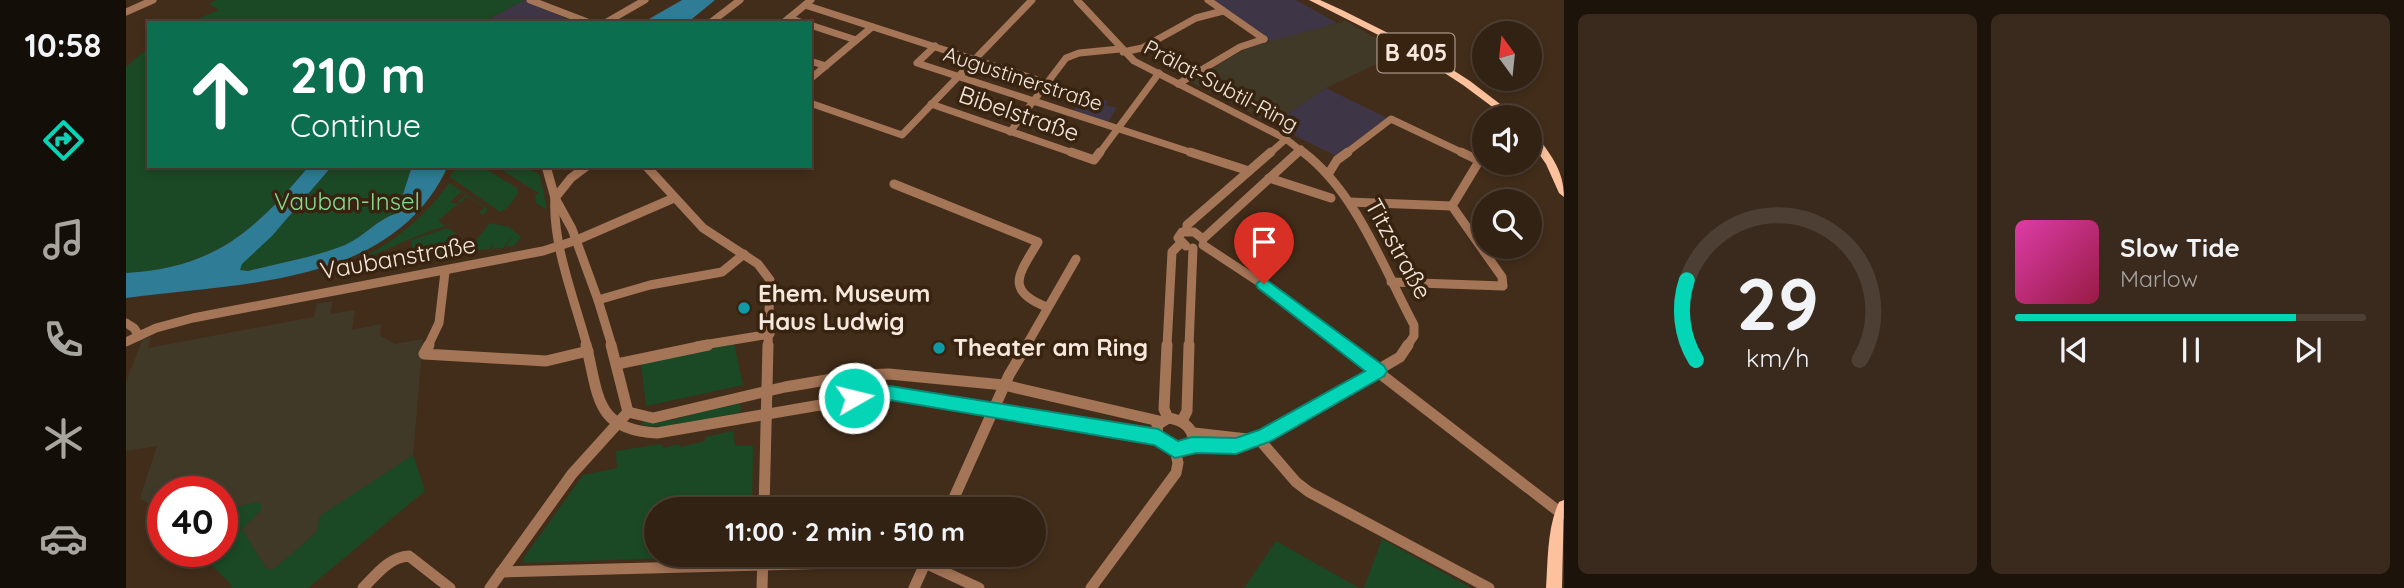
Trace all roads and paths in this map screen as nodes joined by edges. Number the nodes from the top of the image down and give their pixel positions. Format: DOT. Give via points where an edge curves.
graph roads {
  1 [pos="153,0"];
  2 [pos="530,0"];
  3 [pos="539,0"];
  4 [pos="740,0"];
  5 [pos="1032,0"];
  6 [pos="1077,0"];
  7 [pos="1208,0"];
  8 [pos="1313,0"];
  9 [pos="642,1"];
  10 [pos="808,3"];
  11 [pos="1223,11"];
  12 [pos="126,12"];
  13 [pos="786,20"];
  14 [pos="585,21"];
  15 [pos="593,21"];
  16 [pos="608,21"];
  17 [pos="713,21"];
  18 [pos="812,26"];
  19 [pos="872,27"];
  20 [pos="856,40"];
  21 [pos="935,46"];
  22 [pos="1122,50"];
  23 [pos="975,60"];
  24 [pos="812,62"];
  25 [pos="825,66"];
  26 [pos="1159,74"];
  27 [pos="812,77"];
  28 [pos="958,77"];
  29 [pos="1047,83"];
  30 [pos="1178,84"];
  31 [pos="1034,101"];
  32 [pos="812,104"];
  33 [pos="931,104"];
  34 [pos="1496,105"];
  35 [pos="1117,129"];
  36 [pos="1010,132"];
  37 [pos="1286,139"];
  38 [pos="1301,149"];
  39 [pos="1542,149"];
  40 [pos="1472,153"];
  41 [pos="1262,160"];
  42 [pos="1337,160"];
  43 [pos="1324,167"];
  44 [pos="546,168"];
  45 [pos="584,168"];
  46 [pos="648,168"];
  47 [pos="1280,168"];
  48 [pos="1249,171"];
  49 [pos="1472,172"];
  50 [pos="571,178"];
  51 [pos="1269,178"];
  52 [pos="548,179"];
  53 [pos="894,184"];
  54 [pos="1564,193"];
  55 [pos="555,198"];
  56 [pos="674,198"];
  57 [pos="1331,198"];
  58 [pos="1349,202"];
  59 [pos="1451,206"];
  60 [pos="1187,231"];
  61 [pos="577,240"];
  62 [pos="1181,243"];
  63 [pos="1200,244"];
  64 [pos="560,246"];
  65 [pos="744,254"];
  66 [pos="1076,259"];
  67 [pos="445,272"];
  68 [pos="1391,282"];
  69 [pos="598,300"];
  70 [pos="1047,307"];
  71 [pos="126,323"];
  72 [pos="770,334"];
  73 [pos="139,336"];
  74 [pos="126,342"];
  75 [pos="588,351"];
  76 [pos="617,364"];
  77 [pos="1378,371"];
  78 [pos="1004,385"];
  79 [pos="766,391"];
  80 [pos="993,411"];
  81 [pos="628,412"];
  82 [pos="765,415"];
  83 [pos="1164,419"];
  84 [pos="1182,421"];
  85 [pos="614,424"];
  86 [pos="1158,437"];
  87 [pos="1258,438"];
  88 [pos="1193,439"];
  89 [pos="1175,449"];
  90 [pos="764,497"];
  91 [pos="954,497"];
  92 [pos="1563,513"];
  93 [pos="644,565"];
  94 [pos="763,567"];
  95 [pos="923,567"];
  96 [pos="941,567"];
  97 [pos="501,572"];
  98 [pos="363,588"];
  99 [pos="450,588"];
  100 [pos="490,588"];
  101 [pos="762,588"];
  102 [pos="914,588"];
  103 [pos="979,588"];
  104 [pos="1091,588"];
  105 [pos="1489,588"];
  106 [pos="1554,588"];
  1 -- 12 [label="street"];
  2 -- 14 [label="street"];
  3 -- 15 [label="street"];
  4 -- 17 [label="street"];
  5 -- 23 [label="street"];
  6 -- 22 [label="street, Prälat-Subtil-Ring"];
  7 -- 11 [label="street"];
  8 -- 34 [label="main road, B 405" via="1414,51"];
  9 -- 16 [label="street"];
  10 -- 13 [label="street"];
  10 -- 19 [label="street"];
  11 -- 22 [label="street" via="1196,18 1142,48"];
  11 -- 30 [label="street" via="1264,39 1240,47"];
  18 -- 20 [label="street"];
  19 -- 20 [label="street"];
  19 -- 21 [label="street"];
  20 -- 25 [label="street"];
  21 -- 23 [label="street"];
  21 -- 28 [label="street, Augustinerstraße" via="917,63"];
  22 -- 26 [label="street, Prälat-Subtil-Ring"];
  22 -- 29 [label="street" via="1071,55"];
  23 -- 28 [label="street"];
  23 -- 29 [label="street"];
  24 -- 25 [label="street"];
  25 -- 27 [label="street"];
  26 -- 30 [label="street, Prälat-Subtil-Ring"];
  26 -- 35 [label="street"];
  28 -- 31 [label="street, Augustinerstraße"];
  28 -- 33 [label="street"];
  29 -- 31 [label="street"];
  30 -- 37 [label="street, Prälat-Subtil-Ring"];
  31 -- 35 [label="street, Augustinerstraße"];
  31 -- 36 [label="street"];
  32 -- 33 [label="street" via="898,135"];
  33 -- 36 [label="street, Bibelstraße"];
  35 -- 36 [label="street, Bibelstraße" via="1094,160"];
  35 -- 48 [label="street, Augustinerstraße"];
  37 -- 38 [label="street, Prälat-Subtil-Ring"];
  37 -- 41 [label="street"];
  38 -- 43 [label="street, Prälat-Subtil-Ring"];
  38 -- 47 [label="street"];
  39 -- 54 [label="main road"];
  40 -- 42 [label="street" via="1391,119"];
  41 -- 47 [label="street"];
  41 -- 48 [label="street"];
  42 -- 43 [label="street"];
  42 -- 43 [label="street"];
  43 -- 58 [label="street, Titzstraße"];
  44 -- 52 [label="street"];
  45 -- 50 [label="street"];
  46 -- 56 [label="street"];
  47 -- 51 [label="street"];
  48 -- 60 [label="street" via="1186,225"];
  49 -- 59 [label="street"];
  50 -- 52 [label="street"];
  50 -- 55 [label="street"];
  51 -- 57 [label="street"];
  51 -- 63 [label="street"];
  52 -- 55 [label="street"];
  53 -- 70 [label="street" via="1039,243 1018,283 1026,298"];
  55 -- 61 [label="street"];
  55 -- 64 [label="street"];
  56 -- 61 [label="street, Vaubanstraße"];
  56 -- 65 [label="street" via="703,228"];
  58 -- 59 [label="street"];
  58 -- 68 [label="street, Titzstraße"];
  59 -- 68 [label="street" via="1502,277 1503,286"];
  60 -- 62 [label="street" via="1178,235"];
  60 -- 63 [label="street" via="1198,233"];
  61 -- 64 [label="street, Vaubanstraße"];
  61 -- 69 [label="street"];
  62 -- 63 [label="street"];
  62 -- 83 [label="street" via="1172,253"];
  63 -- 77 [label="street" via="1264,284"];
  63 -- 84 [label="street" via="1187,414"];
  64 -- 67 [label="street, Vaubanstraße"];
  64 -- 75 [label="street"];
  65 -- 69 [label="street" via="722,272"];
  65 -- 72 [label="street" via="767,273"];
  66 -- 70 [label="street"];
  67 -- 73 [label="street, Vaubanstraße" via="217,312"];
  67 -- 75 [label="street" via="439,323 424,354 546,361"];
  68 -- 77 [label="street, Titzstraße" via="1413,321 1414,336 1400,357"];
  69 -- 76 [label="street"];
  70 -- 78 [label="street"];
  71 -- 73 [label="street"];
  72 -- 76 [label="street"];
  72 -- 79 [label="street"];
  73 -- 74 [label="street, Vaubanstraße"];
  75 -- 85 [label="street" via="603,408"];
  76 -- 81 [label="street"];
  77 -- 87 [label="street, Titzstraße"];
  77 -- 92 [label="street"];
  78 -- 79 [label="street" via="880,374"];
  78 -- 80 [label="street"];
  78 -- 83 [label="street"];
  79 -- 81 [label="street" via="661,417"];
  79 -- 82 [label="street"];
  80 -- 82 [label="street" via="890,393"];
  80 -- 86 [label="street"];
  80 -- 91 [label="street"];
  81 -- 85 [label="street"];
  82 -- 85 [label="street" via="657,433 633,432"];
  82 -- 90 [label="street"];
  83 -- 84 [label="street"];
  83 -- 86 [label="street" via="1156,429"];
  84 -- 88 [label="street"];
  85 -- 97 [label="street"];
  86 -- 89 [label="street"];
  87 -- 88 [label="street, Titzstraße" via="1222,447"];
  87 -- 105 [label="street" via="1309,492"];
  88 -- 89 [label="street" via="1188,448"];
  89 -- 104 [label="street" via="1176,473"];
  92 -- 106 [label="main road"];
  93 -- 97 [label="street"];
  94 -- 101 [label="street"];
  95 -- 102 [label="street"];
  96 -- 103 [label="street"];
  97 -- 100 [label="street"];
  98 -- 99 [label="street" via="392,561 407,556"];
}
